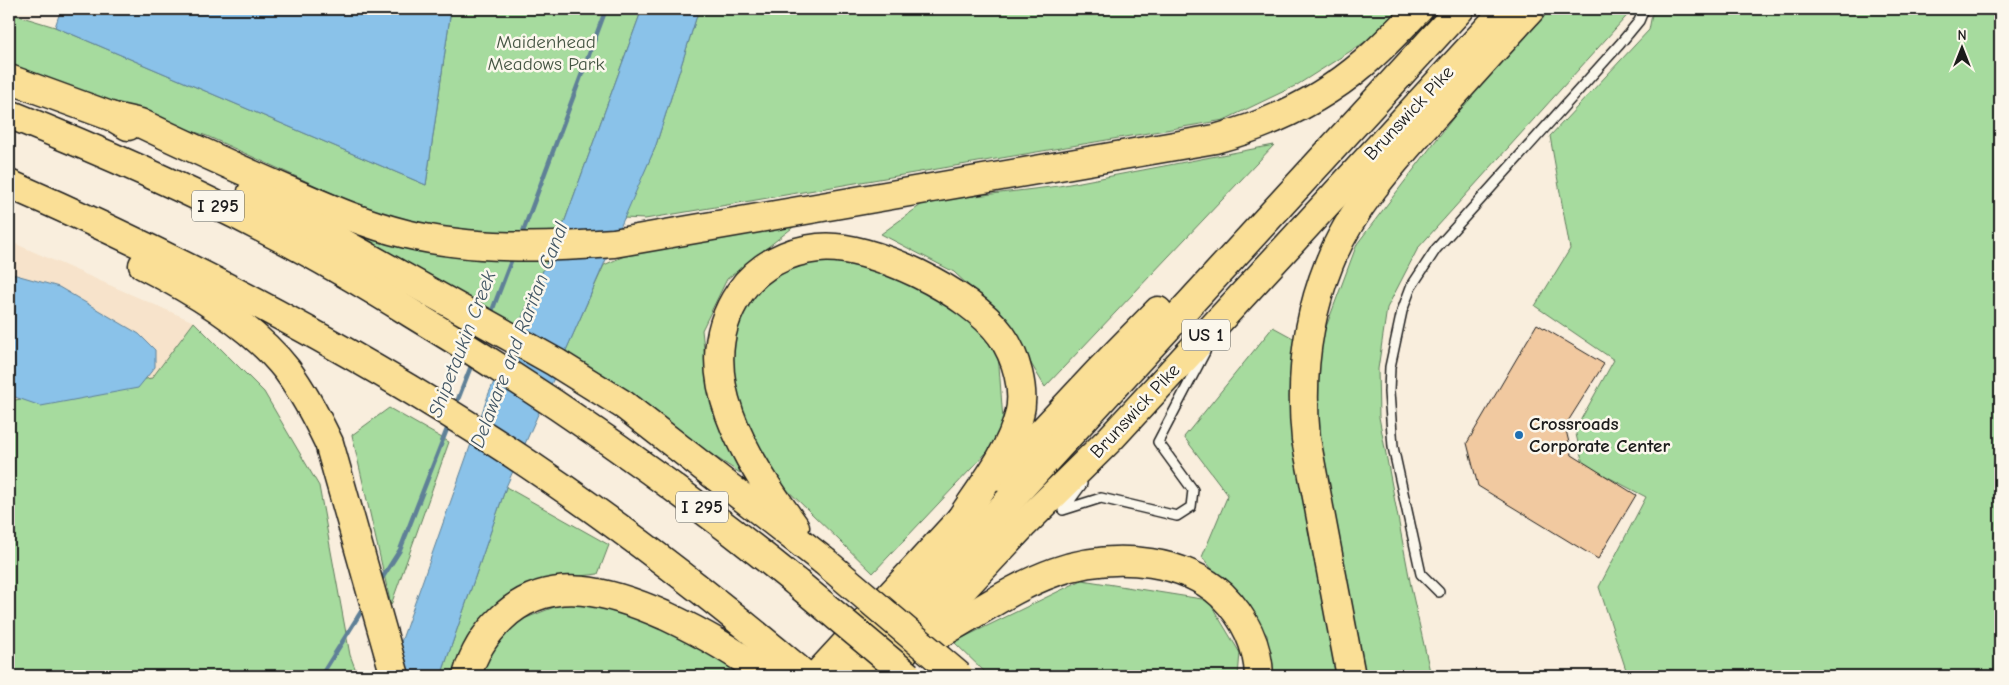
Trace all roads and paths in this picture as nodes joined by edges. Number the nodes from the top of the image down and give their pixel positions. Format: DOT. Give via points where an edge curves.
graph roads {
  1 [pos="1419,9"];
  2 [pos="1460,9"];
  3 [pos="1506,9"];
  4 [pos="1530,9"];
  5 [pos="1644,9"];
  6 [pos="9,79"];
  7 [pos="9,114"];
  8 [pos="113,117"];
  9 [pos="9,184"];
  10 [pos="113,230"];
  11 [pos="1254,232"];
  12 [pos="1224,315"];
  13 [pos="1136,412"];
  14 [pos="958,523"];
  15 [pos="818,555"];
  16 [pos="1439,592"];
  17 [pos="1337,608"];
  18 [pos="904,666"];
  19 [pos="395,676"];
  20 [pos="467,676"];
  21 [pos="767,676"];
  22 [pos="806,676"];
  23 [pos="816,676"];
  24 [pos="848,676"];
  25 [pos="881,676"];
  26 [pos="959,676"];
  27 [pos="1259,676"];
  28 [pos="1339,676"];
  29 [pos="1351,676"];
  1 -- 8 [label="highway" via="1366,62 1338,84 1282,117 1215,140 614,243 566,247 441,240 371,224 227,164 140,123"];
  2 -- 11 [label="highway, Brunswick Pike / US 1"];
  3 -- 12 [label="highway, Brunswick Pike / US 1"];
  4 -- 17 [label="highway" via="1392,163 1367,196 1329,264 1317,300 1309,338 1303,407"];
  5 -- 16 [label="lane" via="1620,44 1436,248 1411,287 1402,311 1390,367 1394,447 1421,574"];
  6 -- 8 [label="highway"];
  7 -- 18 [label="highway, I 295, bridge" via="96,149 265,229 333,266 544,395 719,519"];
  8 -- 15 [label="highway" via="555,362 624,405"];
  9 -- 10 [label="highway"];
  10 -- 19 [label="highway" via="124,255 197,295 244,329 287,370 317,417 329,444"];
  10 -- 22 [label="highway" via="284,317 499,445 579,499 739,620"];
  11 -- 14 [label="highway" via="1202,270 1144,324"];
  11 -- 24 [label="highway, Brunswick Pike / US 1"];
  12 -- 13 [label="highway, Brunswick Pike / US 1"];
  12 -- 13 [label="lane" via="1158,442 1193,490 1191,507 1177,516 1101,498 1063,510"];
  13 -- 18 [label="highway, Brunswick Pike / US 1" via="1024,524"];
  14 -- 15 [label="highway" via="1005,449 1019,415 1021,394 1011,354 987,319 935,283 863,251 819,248 779,259 749,280 727,317 718,360 720,385 742,444 759,475"];
  14 -- 23 [label="highway"];
  15 -- 26 [label="highway, bridge"];
  17 -- 28 [label="highway"];
  17 -- 29 [label="highway"];
  18 -- 25 [label="highway, Brunswick Pike / US 1"];
  18 -- 27 [label="highway" via="941,634 987,604 1049,573 1080,564 1135,561 1190,573 1212,586 1241,618 1256,655"];
  20 -- 21 [label="highway" via="479,646 508,612 528,600 568,589 588,590 634,602 686,625 739,655"];
}
